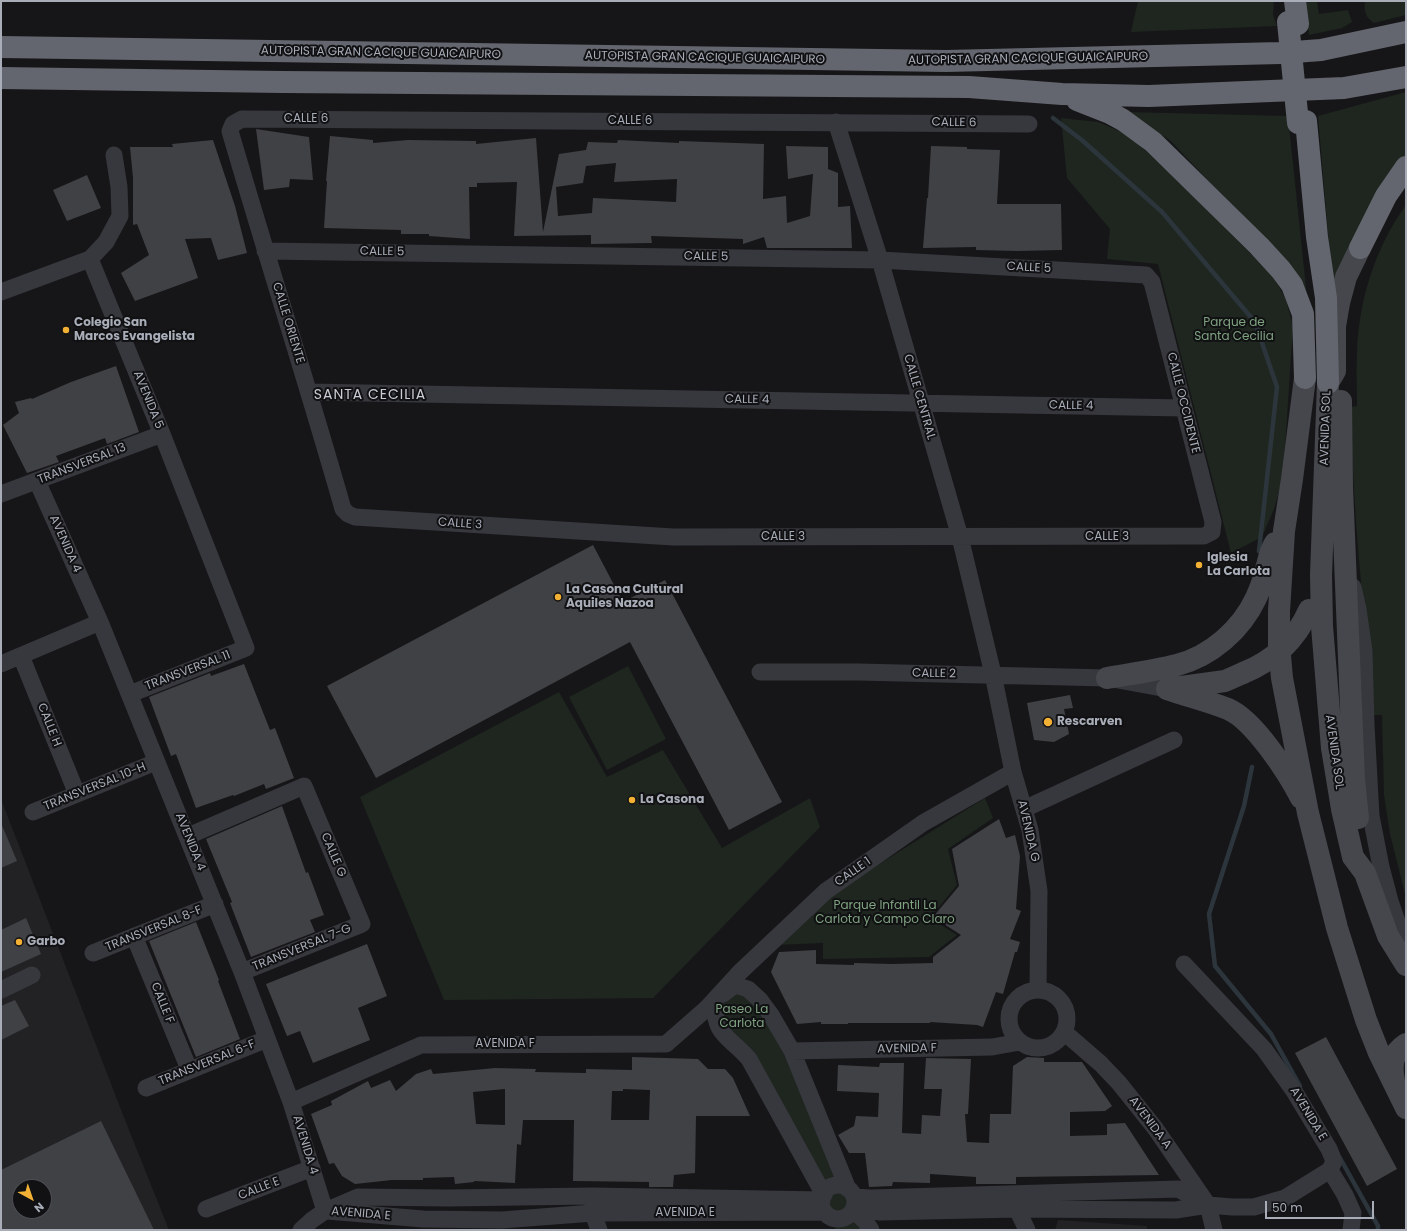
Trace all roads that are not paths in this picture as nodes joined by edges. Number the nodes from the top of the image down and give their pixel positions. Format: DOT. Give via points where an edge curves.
graph roads {
  1 [pos="1296,1"];
  2 [pos="1291,16"];
  3 [pos="1406,32"];
  4 [pos="1,47"];
  5 [pos="1406,77"];
  6 [pos="1,78"];
  7 [pos="1062,94"];
  8 [pos="836,122"];
  9 [pos="1302,122"];
  10 [pos="233,124"];
  11 [pos="1029,124"];
  12 [pos="114,155"];
  13 [pos="1406,167"];
  14 [pos="1360,248"];
  15 [pos="265,250"];
  16 [pos="90,259"];
  17 [pos="880,260"];
  18 [pos="1146,275"];
  19 [pos="1,292"];
  20 [pos="1304,378"];
  21 [pos="1328,383"];
  22 [pos="309,392"];
  23 [pos="921,403"];
  24 [pos="1184,408"];
  25 [pos="162,434"];
  26 [pos="37,481"];
  27 [pos="1,494"];
  28 [pos="355,517"];
  29 [pos="1284,531"];
  30 [pos="1212,532"];
  31 [pos="960,537"];
  32 [pos="1345,558"];
  33 [pos="1321,575"];
  34 [pos="100,622"];
  35 [pos="246,648"];
  36 [pos="22,656"];
  37 [pos="1,664"];
  38 [pos="760,672"];
  39 [pos="993,674"];
  40 [pos="1108,678"];
  41 [pos="1167,689"];
  42 [pos="130,694"];
  43 [pos="1174,740"];
  44 [pos="156,762"];
  45 [pos="1013,772"];
  46 [pos="77,794"];
  47 [pos="1024,809"];
  48 [pos="33,812"];
  49 [pos="1308,813"];
  50 [pos="188,836"];
  51 [pos="1365,873"];
  52 [pos="215,904"];
  53 [pos="362,924"];
  54 [pos="134,936"];
  55 [pos="93,954"];
  56 [pos="1406,958"];
  57 [pos="1184,964"];
  58 [pos="242,972"];
  59 [pos="32,975"];
  60 [pos="1,990"];
  61 [pos="1038,990"];
  62 [pos="714,1000"];
  63 [pos="1064,1032"];
  64 [pos="267,1039"];
  65 [pos="1020,1042"];
  66 [pos="1406,1044"];
  67 [pos="792,1052"];
  68 [pos="189,1069"];
  69 [pos="1394,1082"];
  70 [pos="146,1088"];
  71 [pos="291,1102"];
  72 [pos="1406,1108"];
  73 [pos="312,1168"];
  74 [pos="1330,1170"];
  75 [pos="593,1196"];
  76 [pos="415,1198"];
  77 [pos="853,1200"];
  78 [pos="1017,1202"];
  79 [pos="1208,1205"];
  80 [pos="206,1209"];
  81 [pos="325,1211"];
  82 [pos="827,1211"];
  83 [pos="593,1213"];
  84 [pos="426,1224"];
  85 [pos="301,1230"];
  86 [pos="600,1230"];
  87 [pos="871,1230"];
  88 [pos="1027,1230"];
  89 [pos="1214,1230"];
  90 [pos="1351,1230"];
  1 -- 2 [label="highway"];
  2 -- 9 [label="highway, bridge"];
  3 -- 4 [label="highway, AUTOPISTA GRAN CACIQUE GUAICAIPURO" via="1321,50 1281,53 946,61"];
  5 -- 7 [label="highway, AUTOPISTA GRAN CACIQUE GUAICAIPURO" via="1336,88 1149,96"];
  6 -- 7 [label="highway, AUTOPISTA GRAN CACIQUE GUAICAIPURO" via="969,87"];
  7 -- 20 [label="highway" via="1110,113 1153,142 1281,270 1292,284 1303,314"];
  8 -- 10 [label="street, CALLE 6" via="242,119"];
  8 -- 11 [label="street, CALLE 6"];
  8 -- 17 [label="street, CALLE CENTRAL"];
  9 -- 20 [label="highway" via="1313,301 1312,352"];
  9 -- 21 [label="highway" via="1326,298"];
  10 -- 15 [label="street, CALLE ORIENTE" via="230,131"];
  12 -- 16 [label="street" via="120,216 106,242"];
  13 -- 14 [label="highway" via="1386,196"];
  14 -- 21 [label="main road, AVENIDA SOL" via="1346,277 1339,303 1335,326 1335,371"];
  14 -- 32 [label="main road, AVENIDA SOL" via="1347,316 1342,376"];
  15 -- 17 [label="street, CALLE 5"];
  15 -- 22 [label="street, CALLE ORIENTE"];
  16 -- 19 [label="street"];
  16 -- 25 [label="street, AVENIDA 5"];
  17 -- 18 [label="street, CALLE 5"];
  17 -- 23 [label="street, CALLE CENTRAL"];
  18 -- 24 [label="street, CALLE OCCIDENTE" via="1152,282"];
  20 -- 29 [label="main road, AVENIDA SOL"];
  21 -- 33 [label="main road, AVENIDA SOL"];
  22 -- 23 [label="street, CALLE 4"];
  22 -- 28 [label="street, CALLE ORIENTE" via="344,509"];
  23 -- 24 [label="street, CALLE 4"];
  23 -- 31 [label="street, CALLE CENTRAL"];
  24 -- 30 [label="street, CALLE OCCIDENTE" via="1213,522"];
  25 -- 26 [label="street, TRANSVERSAL 13"];
  25 -- 35 [label="street, AVENIDA 5"];
  26 -- 27 [label="street, TRANSVERSAL 13"];
  26 -- 34 [label="street, AVENIDA 4"];
  28 -- 31 [label="street, CALLE 3" via="673,537"];
  29 -- 40 [label="main road" via="1270,550 1267,569 1256,598 1235,630 1216,647 1198,658 1177,665"];
  29 -- 49 [label="main road, AVENIDA SOL" via="1278,644 1282,678"];
  30 -- 31 [label="street, CALLE 3" via="1204,536"];
  31 -- 39 [label="street, CALLE CENTRAL"];
  32 -- 51 [label="main road, AVENIDA SOL" via="1354,780 1359,826 1366,855"];
  32 -- 56 [label="street, AVENIDA SOL" via="1358,609 1364,651 1371,816"];
  33 -- 41 [label="main road, bridge" via="1314,598 1298,632 1280,652 1256,668 1225,681"];
  33 -- 51 [label="main road, AVENIDA SOL" via="1322,626 1332,748 1353,856"];
  34 -- 36 [label="street"];
  34 -- 42 [label="street, AVENIDA 4"];
  35 -- 42 [label="street, TRANSVERSAL 11"];
  36 -- 37 [label="street"];
  36 -- 46 [label="street, CALLE H"];
  38 -- 39 [label="street, CALLE 2"];
  39 -- 40 [label="street, CALLE 2"];
  39 -- 45 [label="street, AVENIDA G"];
  40 -- 41 [label="street"];
  41 -- 49 [label="main road" via="1228,709 1240,716 1272,752"];
  42 -- 44 [label="street, AVENIDA 4"];
  43 -- 47 [label="street"];
  44 -- 46 [label="street, TRANSVERSAL 10-H"];
  44 -- 50 [label="street, AVENIDA 4"];
  45 -- 47 [label="street, AVENIDA G"];
  45 -- 62 [label="street, CALLE 1" via="923,823 830,887"];
  46 -- 48 [label="street, TRANSVERSAL 10-H"];
  47 -- 61 [label="street, AVENIDA G" via="1030,830 1039,891"];
  49 -- 69 [label="main road, AVENIDA SOL" via="1337,928 1366,1020"];
  50 -- 52 [label="street, AVENIDA 4"];
  50 -- 53 [label="street, CALLE G" via="304,786"];
  51 -- 56 [label="main road, AVENIDA SOL" via="1388,936"];
  52 -- 54 [label="street, TRANSVERSAL 8-F"];
  52 -- 58 [label="street, AVENIDA 4"];
  53 -- 58 [label="street, TRANSVERSAL 7-G"];
  54 -- 55 [label="street, TRANSVERSAL 8-F"];
  54 -- 68 [label="street, CALLE F"];
  57 -- 74 [label="street, AVENIDA E" via="1264,1049 1277,1067 1329,1149 1334,1161"];
  58 -- 64 [label="street, AVENIDA 4"];
  59 -- 60 [label="street"];
  61 -- 63 [label="street" via="1058,998 1064,1006 1068,1019"];
  61 -- 65 [label="street" via="1021,996 1010,1010 1010,1028"];
  62 -- 67 [label="street" via="735,985 748,989 766,1007"];
  62 -- 71 [label="street, AVENIDA F" via="666,1044 421,1045"];
  62 -- 82 [label="street" via="718,1026 749,1059"];
  63 -- 65 [label="street" via="1059,1039 1045,1048 1032,1048"];
  63 -- 79 [label="street, AVENIDA A" via="1119,1083 1155,1128"];
  64 -- 68 [label="street, TRANSVERSAL 6-F"];
  64 -- 71 [label="street, AVENIDA 4"];
  65 -- 67 [label="street, AVENIDA F" via="992,1047"];
  66 -- 69 [label="main road" via="1397,1051 1393,1060"];
  67 -- 77 [label="street"];
  68 -- 70 [label="street, TRANSVERSAL 6-F"];
  69 -- 72 [label="main road, AVENIDA SOL"];
  71 -- 73 [label="street, AVENIDA 4"];
  73 -- 80 [label="street, CALLE E"];
  73 -- 81 [label="street, AVENIDA 4"];
  74 -- 79 [label="street" via="1285,1198 1254,1207"];
  74 -- 90 [label="street" via="1346,1195 1353,1212"];
  75 -- 76 [label="street, AVENIDA E"];
  75 -- 82 [label="street, AVENIDA E"];
  75 -- 83 [label="street"];
  76 -- 81 [label="street, AVENIDA E" via="358,1197"];
  76 -- 84 [label="street"];
  77 -- 78 [label="street" via="871,1198"];
  77 -- 82 [label="street" via="845,1218 837,1219"];
  77 -- 82 [label="street" via="842,1186 833,1186 828,1190"];
  77 -- 87 [label="street"];
  78 -- 79 [label="street" via="1178,1190"];
  78 -- 88 [label="street"];
  79 -- 89 [label="street, AVENIDA A"];
  81 -- 84 [label="street, AVENIDA E"];
  81 -- 85 [label="street"];
  82 -- 83 [label="street, AVENIDA E"];
  83 -- 84 [label="street, AVENIDA E"];
  83 -- 86 [label="street"];
}
